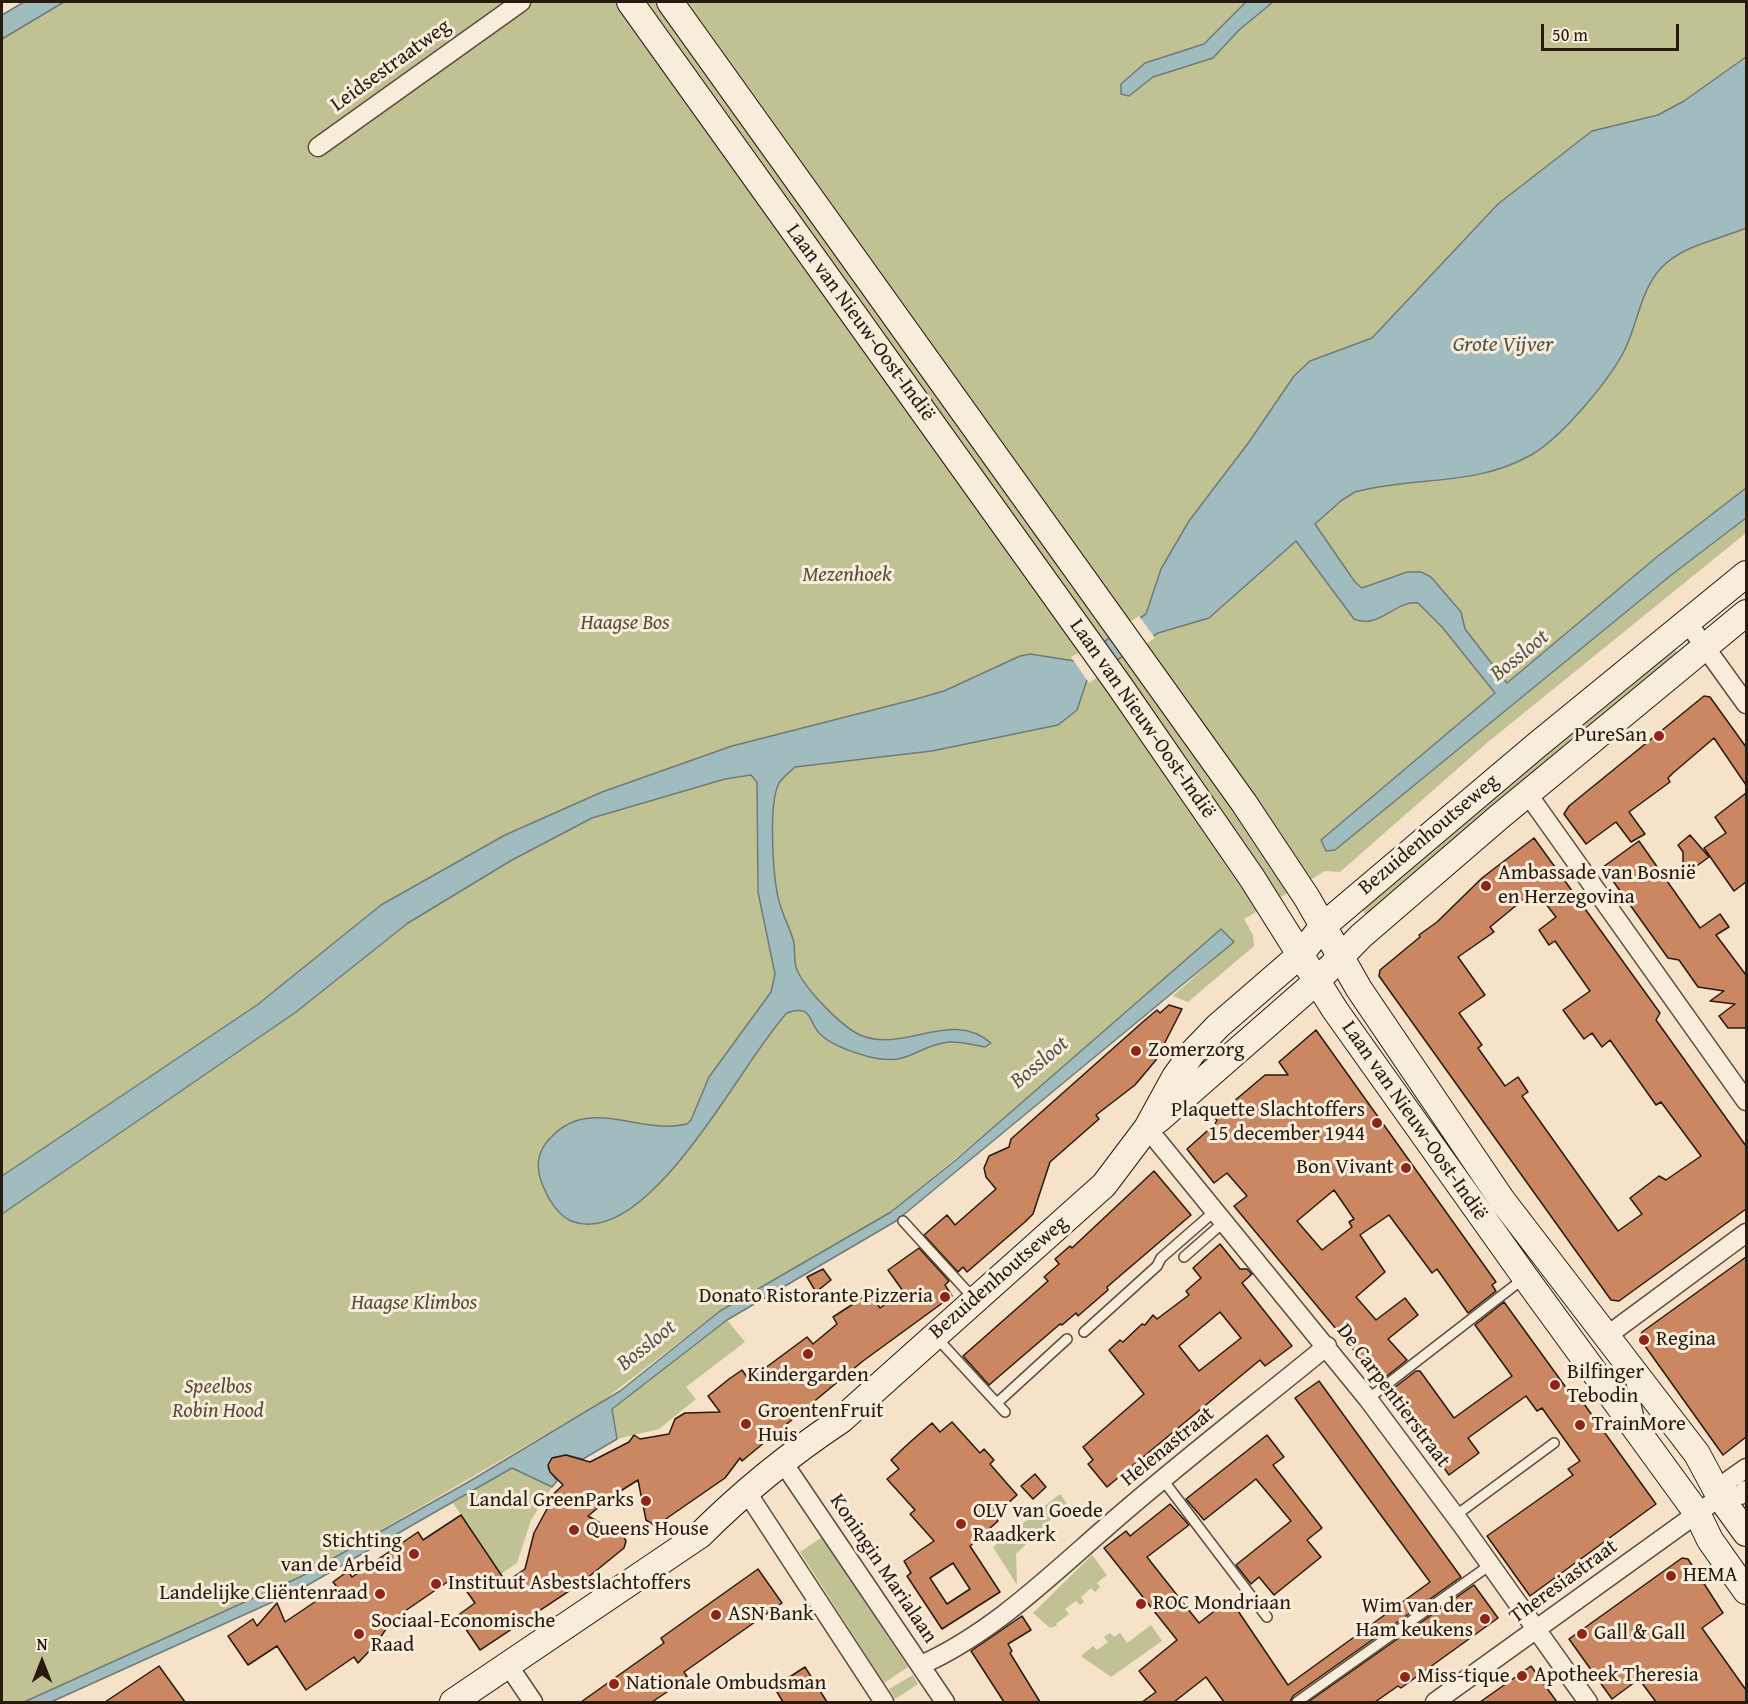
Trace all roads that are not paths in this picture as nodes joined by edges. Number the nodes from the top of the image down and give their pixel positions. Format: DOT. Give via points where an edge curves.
graph roads {
  1 [pos="521,2"];
  2 [pos="630,2"];
  3 [pos="670,2"];
  4 [pos="318,147"];
  5 [pos="1746,574"];
  6 [pos="1746,613"];
  7 [pos="1687,622"];
  8 [pos="1705,646"];
  9 [pos="1746,704"];
  10 [pos="1527,793"];
  11 [pos="1323,926"];
  12 [pos="1300,955"];
  13 [pos="1341,957"];
  14 [pos="1317,981"];
  15 [pos="1746,1101"];
  16 [pos="1147,1128"];
  17 [pos="1221,1216"];
  18 [pos="903,1221"];
  19 [pos="1746,1233"];
  20 [pos="1184,1257"];
  21 [pos="1525,1277"];
  22 [pos="966,1290"];
  23 [pos="1084,1332"];
  24 [pos="934,1335"];
  25 [pos="1608,1335"];
  26 [pos="1067,1340"];
  27 [pos="1327,1346"];
  28 [pos="1626,1361"];
  29 [pos="1368,1399"];
  30 [pos="997,1404"];
  31 [pos="1005,1412"];
  32 [pos="1645,1442"];
  33 [pos="1554,1443"];
  34 [pos="787,1467"];
  35 [pos="1746,1468"];
  36 [pos="1163,1480"];
  37 [pos="1746,1490"];
  38 [pos="751,1498"];
  39 [pos="1715,1510"];
  40 [pos="1459,1520"];
  41 [pos="1490,1565"];
  42 [pos="1746,1591"];
  43 [pos="1267,1617"];
  44 [pos="1536,1632"];
  45 [pos="508,1665"];
  46 [pos="921,1665"];
  47 [pos="453,1702"];
  48 [pos="533,1702"];
  49 [pos="884,1702"];
  50 [pos="945,1702"];
  51 [pos="1297,1702"];
  52 [pos="1435,1702"];
  53 [pos="1588,1702"];
  1 -- 4 [label="street, Leidsestraatweg"];
  2 -- 12 [label="main road, Laan van Nieuw-Oost-Indië" via="1119,685"];
  3 -- 11 [label="main road, Laan van Nieuw-Oost-Indië" via="1244,803"];
  5 -- 7 [label="main road, Bezuidenhoutseweg"];
  6 -- 8 [label="main road, Bezuidenhoutseweg"];
  7 -- 8 [label="street"];
  7 -- 11 [label="main road, Bezuidenhoutseweg"];
  8 -- 9 [label="street"];
  8 -- 10 [label="main road, Bezuidenhoutseweg"];
  10 -- 13 [label="main road, Bezuidenhoutseweg"];
  10 -- 15 [label="street"];
  11 -- 12 [label="main road, Bezuidenhoutseweg"];
  11 -- 13 [label="main road, Laan van Nieuw-Oost-Indië"];
  12 -- 14 [label="main road, Laan van Nieuw-Oost-Indië"];
  12 -- 16 [label="main road, Bezuidenhoutseweg" via="1193,1052"];
  13 -- 14 [label="main road, Bezuidenhoutseweg"];
  13 -- 25 [label="main road, Laan van Nieuw-Oost-Indië" via="1502,1200"];
  14 -- 16 [label="main road, Bezuidenhoutseweg"];
  14 -- 21 [label="main road, Laan van Nieuw-Oost-Indië"];
  16 -- 17 [label="street, De Carpentierstraat"];
  16 -- 24 [label="main road, Bezuidenhoutseweg" via="1104,1185"];
  17 -- 20 [label="lane"];
  17 -- 23 [label="lane" via="1161,1258"];
  17 -- 27 [label="street, De Carpentierstraat"];
  18 -- 22 [label="lane"];
  19 -- 25 [label="street"];
  21 -- 29 [label="lane"];
  21 -- 32 [label="main road, Laan van Nieuw-Oost-Indië"];
  24 -- 30 [label="lane"];
  24 -- 34 [label="main road, Bezuidenhoutseweg"];
  25 -- 28 [label="main road, Laan van Nieuw-Oost-Indië"];
  26 -- 30 [label="lane"];
  27 -- 29 [label="street, De Carpentierstraat"];
  27 -- 36 [label="street, Helenastraat"];
  28 -- 32 [label="lane, Laan van Nieuw-Oost-Indië"];
  28 -- 39 [label="main road, Laan van Nieuw-Oost-Indië" via="1697,1454"];
  29 -- 40 [label="street, De Carpentierstraat"];
  30 -- 31 [label="lane"];
  32 -- 39 [label="main road, Laan van Nieuw-Oost-Indië"];
  33 -- 40 [label="lane"];
  34 -- 38 [label="main road, Bezuidenhoutseweg"];
  34 -- 46 [label="street, Koningin Marialaan"];
  35 -- 39 [label="street, Theresiastraat" via="1729,1480"];
  36 -- 43 [label="lane"];
  36 -- 46 [label="street, Helenastraat" via="1028,1597 938,1658"];
  37 -- 39 [label="street, Theresiastraat"];
  38 -- 45 [label="main road, Bezuidenhoutseweg"];
  38 -- 49 [label="street"];
  39 -- 42 [label="main road, Laan van Nieuw-Oost-Indië" via="1710,1539"];
  39 -- 44 [label="street, Theresiastraat"];
  40 -- 41 [label="street, De Carpentierstraat"];
  41 -- 44 [label="street, De Carpentierstraat"];
  41 -- 51 [label="lane"];
  44 -- 52 [label="street, Theresiastraat"];
  44 -- 53 [label="street, De Carpentierstraat"];
  45 -- 47 [label="main road, Bezuidenhoutseweg"];
  45 -- 48 [label="street"];
  46 -- 50 [label="street, Koningin Marialaan"];
}
